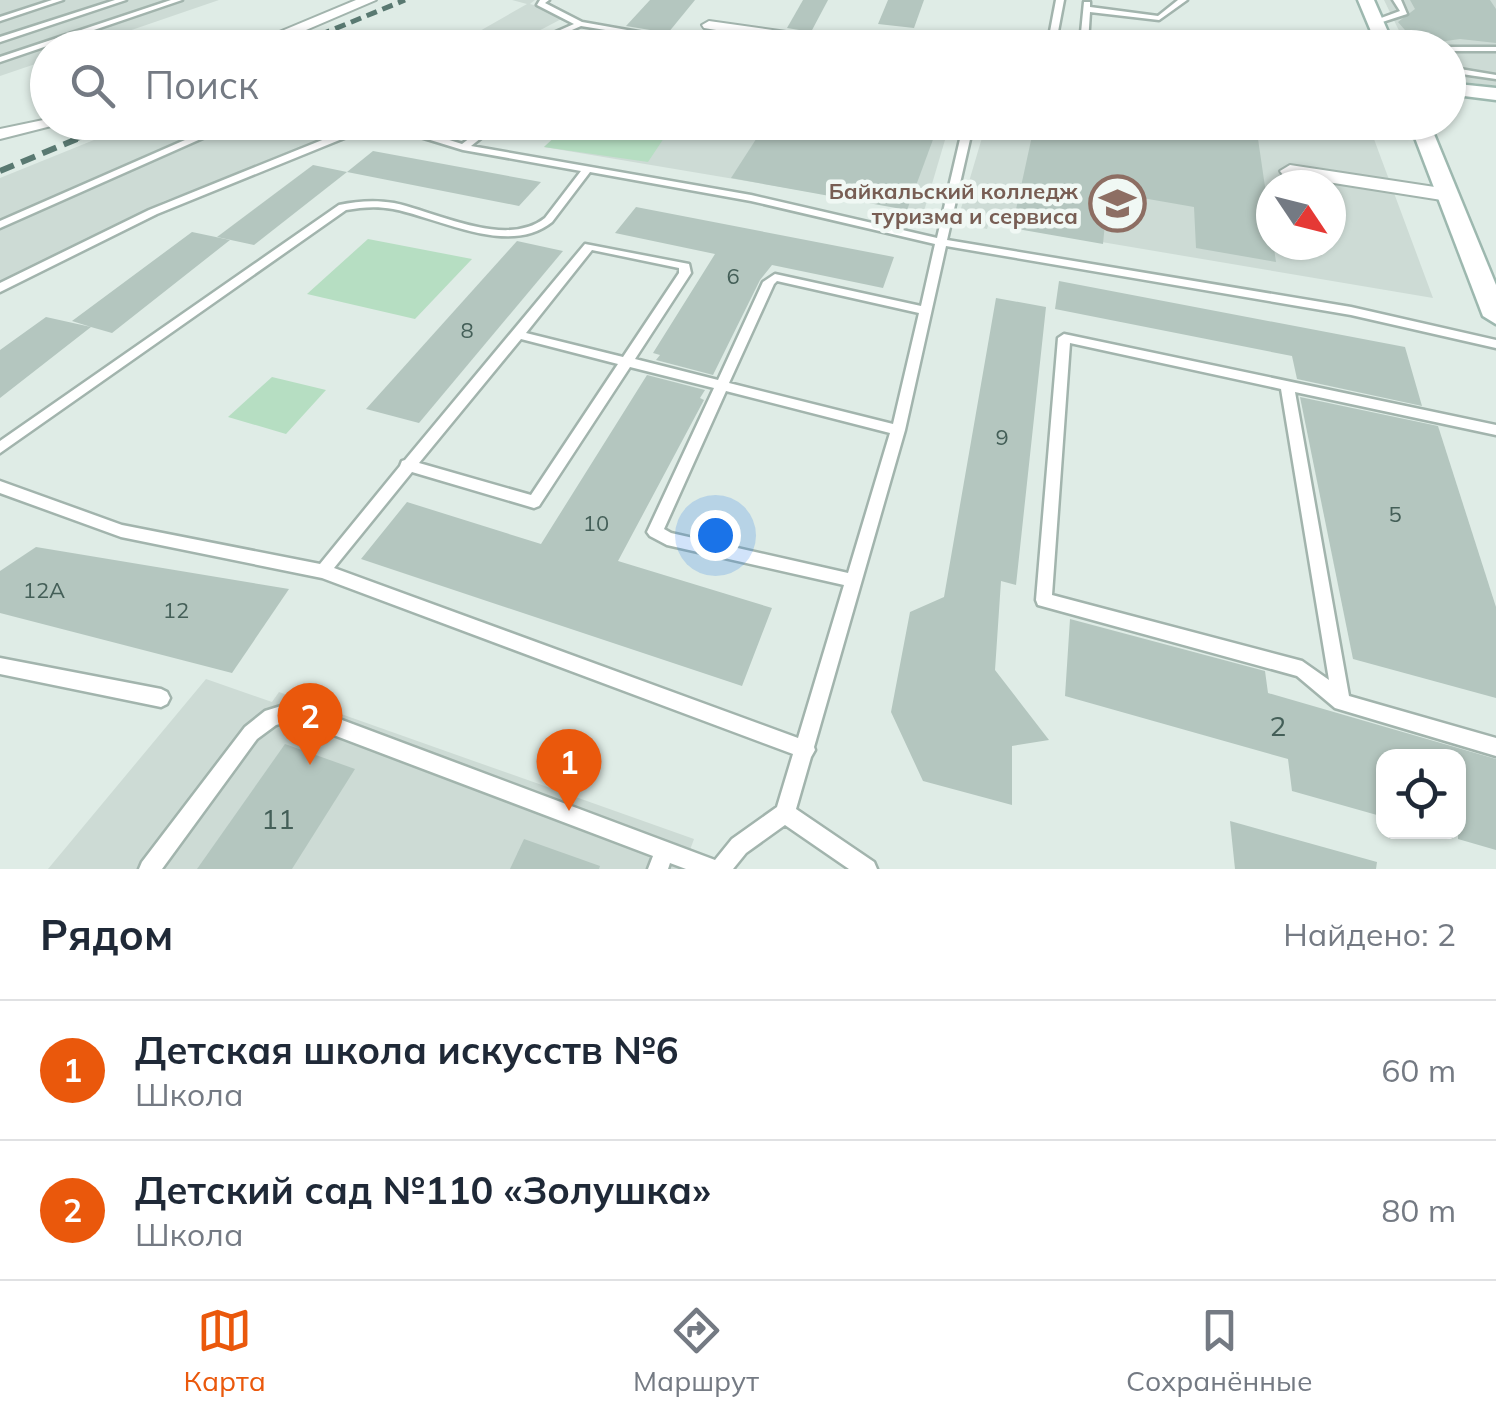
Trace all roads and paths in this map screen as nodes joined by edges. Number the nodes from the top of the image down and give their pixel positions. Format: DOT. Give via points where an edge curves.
graph roads {
  1 [pos="59,0"];
  2 [pos="122,0"];
  3 [pos="178,0"];
  4 [pos="370,0"];
  5 [pos="544,0"];
  6 [pos="1060,0"];
  7 [pos="1164,0"];
  8 [pos="1183,0"];
  9 [pos="1366,0"];
  10 [pos="1397,0"];
  11 [pos="1087,4"];
  12 [pos="1158,18"];
  13 [pos="0,20"];
  14 [pos="1376,23"];
  15 [pos="580,24"];
  16 [pos="709,25"];
  17 [pos="90,30"];
  18 [pos="294,30"];
  19 [pos="566,30"];
  20 [pos="617,30"];
  21 [pos="742,30"];
  22 [pos="1054,30"];
  23 [pos="1085,30"];
  24 [pos="1379,30"];
  25 [pos="16,34"];
  26 [pos="0,40"];
  27 [pos="30,43"];
  28 [pos="1466,49"];
  29 [pos="1496,50"];
  30 [pos="30,51"];
  31 [pos="0,60"];
  32 [pos="1466,72"];
  33 [pos="1496,77"];
  34 [pos="1466,90"];
  35 [pos="1496,94"];
  36 [pos="30,128"];
  37 [pos="0,134"];
  38 [pos="194,140"];
  39 [pos="329,140"];
  40 [pos="441,140"];
  41 [pos="474,140"];
  42 [pos="965,140"];
  43 [pos="1426,140"];
  44 [pos="464,147"];
  45 [pos="587,169"];
  46 [pos="1346,180"];
  47 [pos="1448,195"];
  48 [pos="0,225"];
  49 [pos="938,242"];
  50 [pos="0,288"];
  51 [pos="924,310"];
  52 [pos="1496,316"];
  53 [pos="520,335"];
  54 [pos="1496,344"];
  55 [pos="626,362"];
  56 [pos="1288,386"];
  57 [pos="722,387"];
  58 [pos="898,430"];
  59 [pos="1496,430"];
  60 [pos="0,448"];
  61 [pos="407,466"];
  62 [pos="0,487"];
  63 [pos="323,571"];
  64 [pos="855,582"];
  65 [pos="0,666"];
  66 [pos="161,698"];
  67 [pos="1341,702"];
  68 [pos="1496,747"];
  69 [pos="806,750"];
  70 [pos="785,813"];
  71 [pos="661,860"];
  72 [pos="148,869"];
  73 [pos="712,869"];
  74 [pos="720,869"];
  75 [pos="867,869"];
  1 -- 13 [label="lane"];
  2 -- 25 [label="lane"];
  3 -- 17 [label="lane"];
  4 -- 18 [label="street"];
  5 -- 15 [label="lane"];
  6 -- 22 [label="lane"];
  7 -- 12 [label="lane"];
  8 -- 12 [label="lane"];
  9 -- 14 [label="main road"];
  10 -- 14 [label="lane" via="1404,12"];
  11 -- 12 [label="lane"];
  11 -- 23 [label="lane"];
  13 -- 25 [label="lane"];
  14 -- 24 [label="main road"];
  15 -- 19 [label="lane"];
  15 -- 20 [label="lane"];
  16 -- 21 [label="street"];
  25 -- 26 [label="lane"];
  25 -- 27 [label="lane"];
  28 -- 29 [label="lane"];
  30 -- 31 [label="lane"];
  32 -- 33 [label="lane"];
  34 -- 35 [label="main road"];
  36 -- 37 [label="street"];
  38 -- 48 [label="lane"];
  39 -- 50 [label="lane" via="153,212"];
  40 -- 44 [label="lane"];
  41 -- 44 [label="lane"];
  42 -- 49 [label="lane"];
  43 -- 47 [label="main road"];
  44 -- 45 [label="lane"];
  45 -- 49 [label="lane" via="751,198"];
  45 -- 60 [label="lane" via="542,224 512,236 371,202 344,208"];
  46 -- 47 [label="street"];
  47 -- 52 [label="main road"];
  49 -- 51 [label="lane"];
  49 -- 54 [label="lane" via="1351,310"];
  51 -- 57 [label="lane" via="775,277"];
  51 -- 58 [label="lane"];
  53 -- 55 [label="lane"];
  53 -- 55 [label="lane" via="589,246 685,266"];
  53 -- 61 [label="lane"];
  55 -- 57 [label="lane"];
  55 -- 61 [label="lane" via="534,502"];
  56 -- 59 [label="lane"];
  56 -- 67 [label="lane"];
  56 -- 67 [label="lane" via="1064,338 1044,600 1302,669"];
  57 -- 58 [label="lane"];
  57 -- 64 [label="lane" via="655,532"];
  58 -- 64 [label="lane"];
  61 -- 63 [label="lane"];
  62 -- 63 [label="lane" via="121,531"];
  63 -- 69 [label="lane"];
  64 -- 69 [label="lane"];
  65 -- 66 [label="lane"];
  67 -- 68 [label="lane"];
  69 -- 70 [label="lane"];
  70 -- 74 [label="lane" via="739,846"];
  70 -- 75 [label="lane"];
  71 -- 72 [label="lane" via="294,711 271,717 251,733"];
  71 -- 73 [label="lane"];
}
